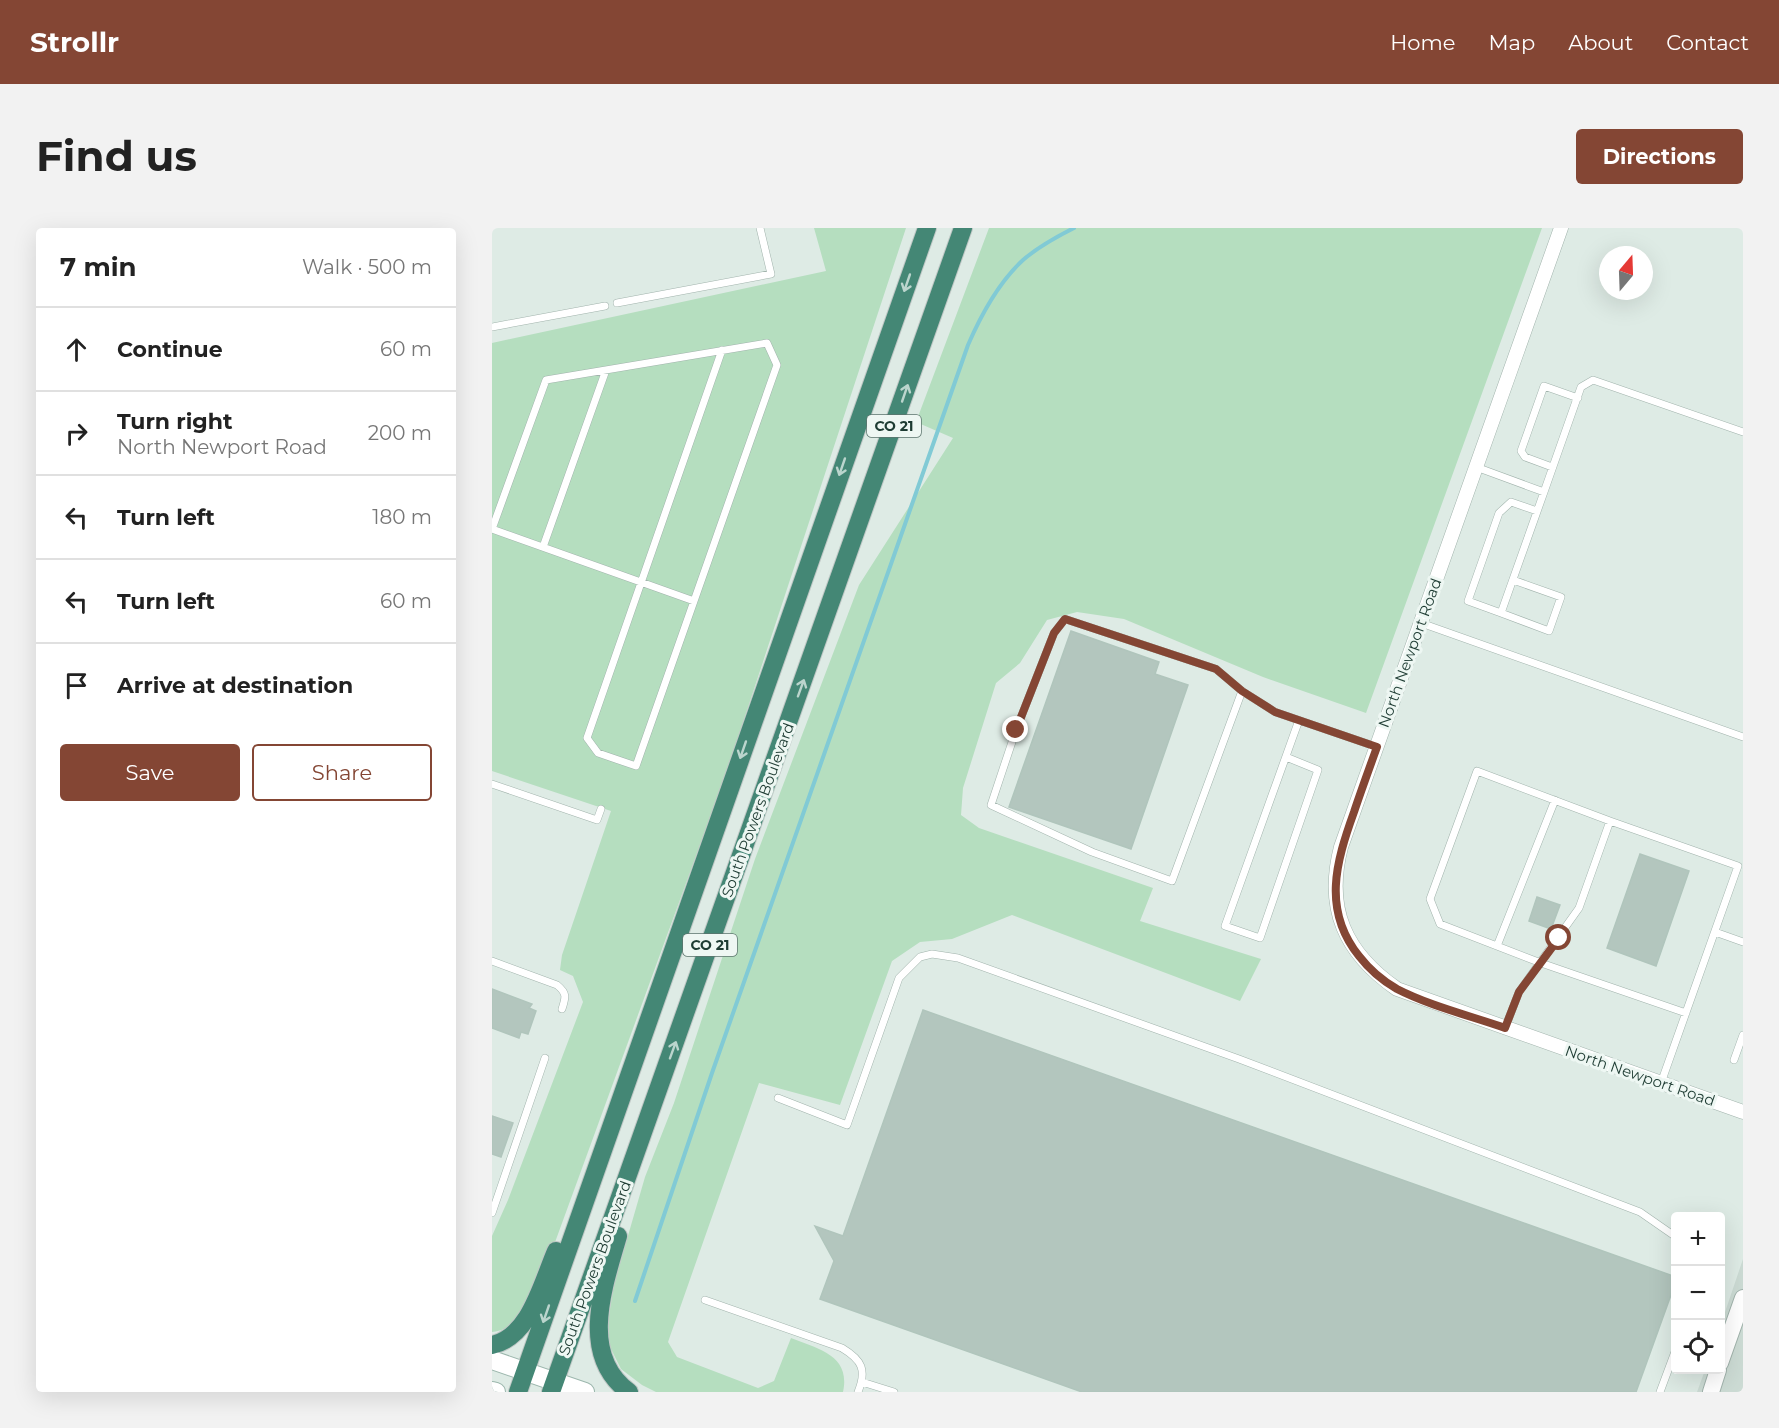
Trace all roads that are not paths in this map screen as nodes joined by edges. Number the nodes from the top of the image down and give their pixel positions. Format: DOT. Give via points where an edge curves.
graph roads {
  1 [pos="760,228"];
  2 [pos="927,228"];
  3 [pos="963,228"];
  4 [pos="1562,228"];
  5 [pos="617,303"];
  6 [pos="604,306"];
  7 [pos="492,327"];
  8 [pos="722,350"];
  9 [pos="606,370"];
  10 [pos="1578,398"];
  11 [pos="1743,432"];
  12 [pos="1476,467"];
  13 [pos="1552,467"];
  14 [pos="1544,492"];
  15 [pos="1537,511"];
  16 [pos="492,529"];
  17 [pos="543,547"];
  18 [pos="1514,580"];
  19 [pos="641,582"];
  20 [pos="694,601"];
  21 [pos="1501,614"];
  22 [pos="1421,623"];
  23 [pos="1242,691"];
  24 [pos="1299,720"];
  25 [pos="1743,737"];
  26 [pos="1377,747"];
  27 [pos="1286,757"];
  28 [pos="492,784"];
  29 [pos="1555,800"];
  30 [pos="601,809"];
  31 [pos="1610,821"];
  32 [pos="1715,932"];
  33 [pos="1743,942"];
  34 [pos="1497,946"];
  35 [pos="492,961"];
  36 [pos="668,961"];
  37 [pos="1540,963"];
  38 [pos="562,1009"];
  39 [pos="1686,1013"];
  40 [pos="1505,1028"];
  41 [pos="1743,1035"];
  42 [pos="545,1058"];
  43 [pos="1734,1060"];
  44 [pos="1660,1083"];
  45 [pos="659,1089"];
  46 [pos="778,1098"];
  47 [pos="1743,1112"];
  48 [pos="492,1213"];
  49 [pos="1671,1234"];
  50 [pos="1743,1298"];
  51 [pos="705,1300"];
  52 [pos="492,1345"];
  53 [pos="1725,1349"];
  54 [pos="492,1360"];
  55 [pos="1671,1362"];
  56 [pos="526,1371"];
  57 [pos="1717,1374"];
  58 [pos="862,1382"];
  59 [pos="553,1387"];
  60 [pos="518,1392"];
  61 [pos="585,1392"];
  62 [pos="629,1392"];
  63 [pos="858,1392"];
  64 [pos="894,1392"];
  65 [pos="1660,1392"];
  66 [pos="1711,1392"];
  1 -- 5 [label="lane" via="771,274"];
  2 -- 36 [label="highway, South Powers Boulevard / CO 21, one-way"];
  45 -- 3 [label="highway, South Powers Boulevard / CO 21, one-way"];
  4 -- 12 [label="street, North Newport Road"];
  6 -- 7 [label="lane"];
  8 -- 9 [label="lane"];
  8 -- 19 [label="lane"];
  8 -- 20 [label="lane" via="767,343 777,365"];
  9 -- 16 [label="lane" via="546,380"];
  9 -- 17 [label="lane"];
  10 -- 11 [label="lane" via="1581,387 1593,380"];
  10 -- 13 [label="lane"];
  10 -- 13 [label="lane" via="1544,386 1521,451 1525,457"];
  12 -- 14 [label="lane"];
  12 -- 22 [label="street, North Newport Road"];
  13 -- 14 [label="lane"];
  14 -- 15 [label="lane"];
  15 -- 18 [label="lane"];
  15 -- 21 [label="lane" via="1511,502 1499,513 1468,601"];
  16 -- 17 [label="lane"];
  17 -- 19 [label="lane"];
  18 -- 21 [label="lane"];
  18 -- 21 [label="lane" via="1562,597 1549,631"];
  19 -- 20 [label="lane"];
  19 -- 20 [label="lane" via="586,738 598,753 636,765"];
  22 -- 25 [label="lane"];
  22 -- 26 [label="street, North Newport Road"];
  23 -- 23 [label="lane" via="1216,669 1065,619 1054,633 991,805 1092,852 1172,880"];
  23 -- 24 [label="lane" via="1275,712"];
  24 -- 26 [label="lane"];
  24 -- 27 [label="lane"];
  26 -- 40 [label="street, North Newport Road" via="1337,862 1336,897 1344,933 1366,965 1397,988"];
  27 -- 27 [label="lane" via="1225,926 1260,938 1318,770"];
  28 -- 30 [label="lane" via="597,820"];
  29 -- 31 [label="lane"];
  29 -- 34 [label="lane"];
  29 -- 34 [label="lane" via="1477,771 1430,899 1440,924"];
  31 -- 32 [label="lane" via="1738,866"];
  31 -- 37 [label="lane" via="1579,908"];
  32 -- 33 [label="lane"];
  32 -- 39 [label="lane"];
  34 -- 37 [label="lane"];
  35 -- 38 [label="lane" via="557,984 565,991"];
  36 -- 52 [label="highway" via="528,1317 509,1339"];
  36 -- 56 [label="highway, South Powers Boulevard / CO 21, one-way"];
  37 -- 39 [label="lane"];
  37 -- 40 [label="lane" via="1519,992"];
  39 -- 44 [label="lane"];
  40 -- 44 [label="street, North Newport Road"];
  41 -- 43 [label="lane"];
  42 -- 48 [label="lane"];
  44 -- 47 [label="street, North Newport Road"];
  45 -- 59 [label="highway, South Powers Boulevard / CO 21"];
  45 -- 62 [label="highway" via="608,1270 598,1328 607,1369"];
  46 -- 49 [label="lane" via="847,1125 899,978 920,957 943,955 1239,1059 1640,1212"];
  50 -- 53 [label="street"];
  51 -- 58 [label="lane" via="842,1348 853,1354 862,1367"];
  54 -- 56 [label="main road"];
  55 -- 65 [label="lane"];
  56 -- 59 [label="main road"];
  56 -- 60 [label="highway, South Powers Boulevard / CO 21"];
  57 -- 66 [label="street"];
  58 -- 63 [label="lane"];
  58 -- 64 [label="lane"];
  59 -- 61 [label="main road"];
}
